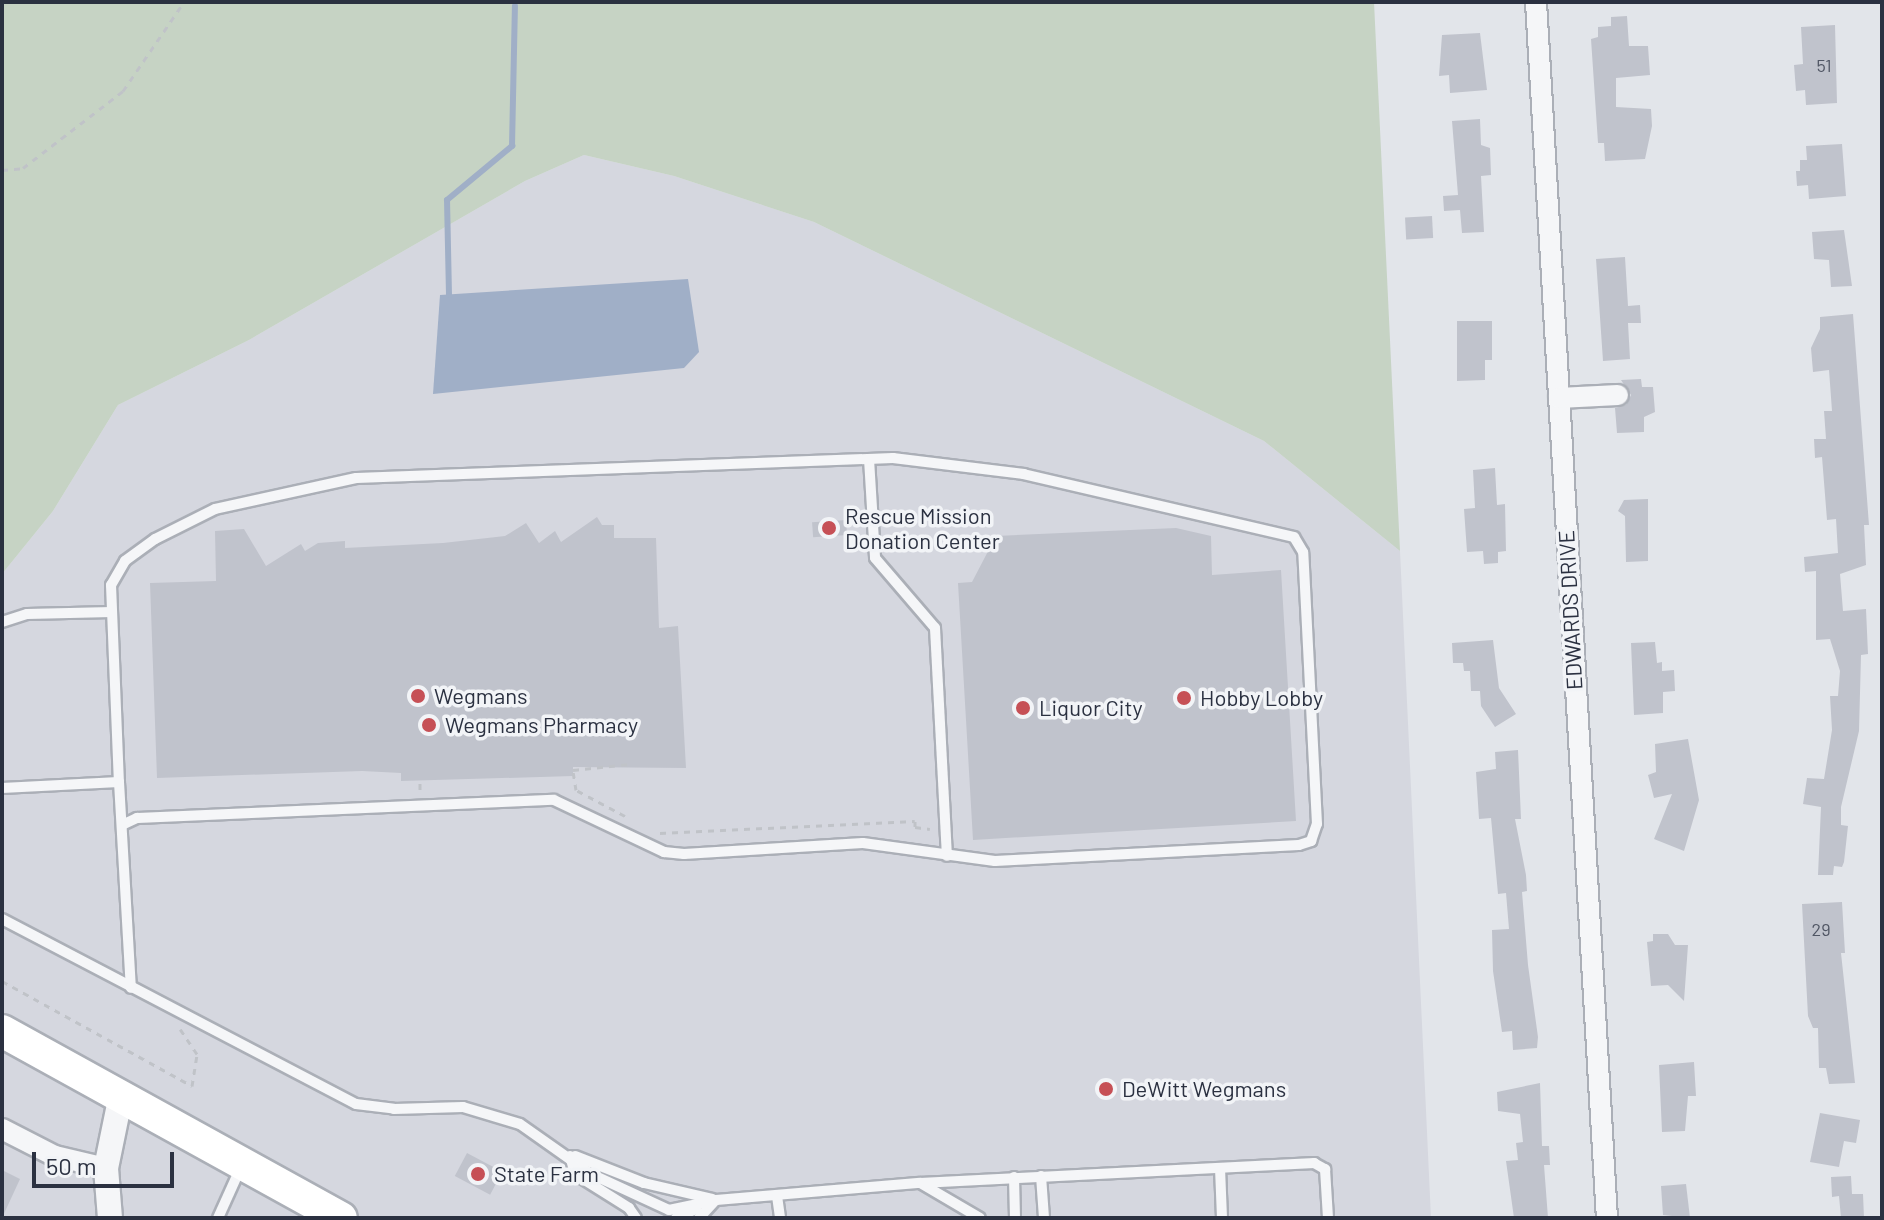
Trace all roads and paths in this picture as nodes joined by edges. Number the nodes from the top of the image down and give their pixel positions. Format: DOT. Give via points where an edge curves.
graph roads {
  1 [pos="184,2"];
  2 [pos="1536,2"];
  3 [pos="2,170"];
  4 [pos="1618,395"];
  5 [pos="1559,398"];
  6 [pos="869,459"];
  7 [pos="112,612"];
  8 [pos="2,622"];
  9 [pos="630,764"];
  10 [pos="119,782"];
  11 [pos="2,788"];
  12 [pos="631,819"];
  13 [pos="122,825"];
  14 [pos="946,830"];
  15 [pos="658,833"];
  16 [pos="947,856"];
  17 [pos="2,919"];
  18 [pos="2,981"];
  19 [pos="131,988"];
  20 [pos="183,1015"];
  21 [pos="2,1031"];
  22 [pos="120,1100"];
  23 [pos="2,1129"];
  24 [pos="569,1154"];
  25 [pos="242,1165"];
  26 [pos="106,1168"];
  27 [pos="1220,1168"];
  28 [pos="1041,1176"];
  29 [pos="1014,1177"];
  30 [pos="920,1183"];
  31 [pos="777,1196"];
  32 [pos="716,1200"];
  33 [pos="110,1218"];
  34 [pos="218,1218"];
  35 [pos="341,1218"];
  36 [pos="636,1218"];
  37 [pos="676,1218"];
  38 [pos="699,1218"];
  39 [pos="780,1218"];
  40 [pos="980,1218"];
  41 [pos="1015,1218"];
  42 [pos="1044,1218"];
  43 [pos="1222,1218"];
  44 [pos="1328,1218"];
  45 [pos="1607,1218"];
  1 -- 3 [label="path" via="123,91 23,168"];
  2 -- 5 [label="street, EDWARDS DRIVE"];
  4 -- 5 [label="street"];
  5 -- 45 [label="street, EDWARDS DRIVE"];
  6 -- 7 [label="lane" via="356,478 215,509 155,539 125,561 111,585"];
  6 -- 14 [label="lane" via="875,558 935,628"];
  6 -- 16 [label="lane" via="1024,474 1294,537 1303,552 1317,824 1311,841 1115,857 980,861"];
  7 -- 8 [label="lane" via="27,614"];
  7 -- 10 [label="lane"];
  9 -- 12 [label="path" via="573,770 576,790"];
  10 -- 11 [label="lane"];
  10 -- 13 [label="lane"];
  13 -- 16 [label="lane" via="137,818 554,800 664,852 863,843"];
  13 -- 19 [label="lane"];
  14 -- 15 [label="path" via="915,827 915,821"];
  14 -- 16 [label="lane"];
  17 -- 19 [label="lane"];
  18 -- 20 [label="path" via="192,1086 197,1054 178,1028"];
  19 -- 20 [label="lane"];
  20 -- 24 [label="lane" via="356,1104 463,1107 520,1124"];
  21 -- 22 [label="highway"];
  22 -- 25 [label="highway"];
  22 -- 26 [label="street"];
  23 -- 26 [label="street" via="55,1156"];
  24 -- 32 [label="lane" via="644,1183"];
  24 -- 32 [label="lane" via="591,1174 669,1210"];
  24 -- 36 [label="lane" via="575,1174 629,1208"];
  25 -- 34 [label="lane"];
  25 -- 35 [label="highway"];
  26 -- 33 [label="street"];
  27 -- 28 [label="lane"];
  27 -- 43 [label="lane"];
  27 -- 44 [label="lane" via="1314,1163 1325,1169"];
  28 -- 29 [label="lane"];
  28 -- 42 [label="lane"];
  29 -- 30 [label="lane"];
  29 -- 41 [label="lane"];
  30 -- 31 [label="lane"];
  30 -- 40 [label="lane"];
  31 -- 32 [label="lane"];
  31 -- 39 [label="lane"];
  32 -- 37 [label="lane"];
  32 -- 38 [label="lane"];
}
